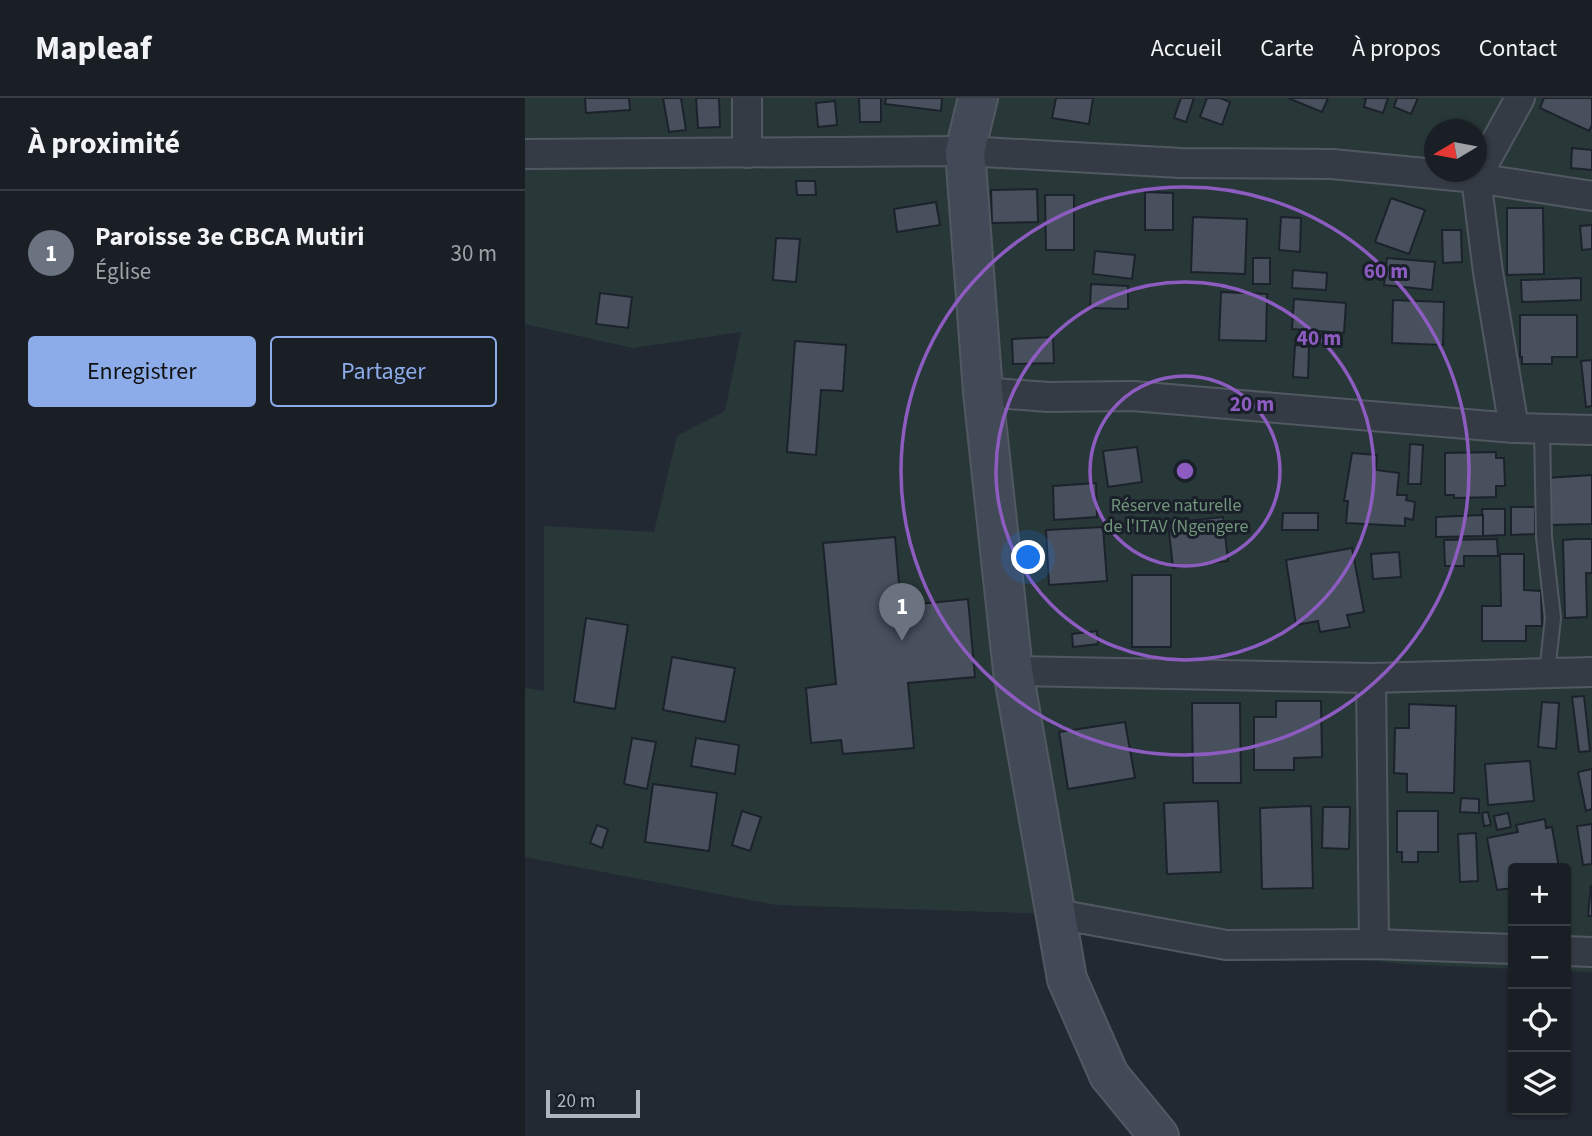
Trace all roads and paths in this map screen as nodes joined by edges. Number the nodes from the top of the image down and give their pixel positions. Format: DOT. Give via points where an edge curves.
graph roads {
  1 [pos="747,98"];
  2 [pos="978,98"];
  3 [pos="1520,98"];
  4 [pos="965,151"];
  5 [pos="747,153"];
  6 [pos="525,154"];
  7 [pos="1487,158"];
  8 [pos="1424,173"];
  9 [pos="1487,180"];
  10 [pos="1477,182"];
  11 [pos="1592,196"];
  12 [pos="983,392"];
  13 [pos="1528,428"];
  14 [pos="1592,430"];
  15 [pos="1013,671"];
  16 [pos="1592,672"];
  17 [pos="1547,673"];
  18 [pos="1371,678"];
  19 [pos="1057,914"];
  20 [pos="1374,944"];
  21 [pos="1508,949"];
  22 [pos="1571,951"];
  23 [pos="1592,952"];
  24 [pos="1159,1136"];
  1 -- 5 [label="street"];
  2 -- 4 [label="street"];
  3 -- 7 [label="street"];
  4 -- 5 [label="street"];
  4 -- 8 [label="street" via="1181,163 1332,163"];
  4 -- 12 [label="street"];
  5 -- 6 [label="street"];
  9 -- 11 [label="street"];
  10 -- 13 [label="street" via="1488,272"];
  12 -- 13 [label="street" via="1133,396"];
  12 -- 15 [label="street"];
  13 -- 14 [label="street"];
  13 -- 17 [label="lane" via="1553,618"];
  15 -- 18 [label="street"];
  15 -- 19 [label="street"];
  16 -- 17 [label="street"];
  17 -- 18 [label="street"];
  18 -- 20 [label="street"];
  19 -- 20 [label="street" via="1226,945"];
  19 -- 24 [label="street" via="1067,979 1109,1076"];
  20 -- 21 [label="street"];
  22 -- 23 [label="street"];
}
